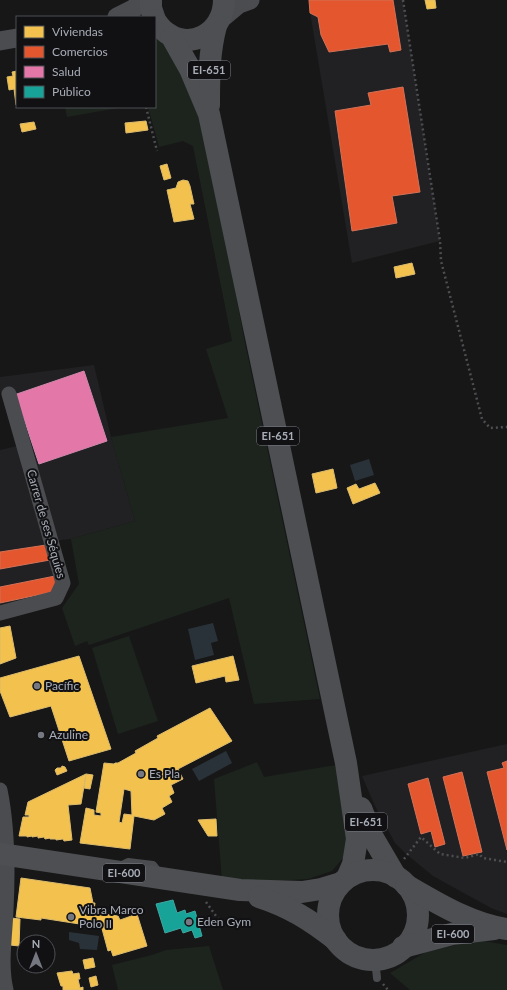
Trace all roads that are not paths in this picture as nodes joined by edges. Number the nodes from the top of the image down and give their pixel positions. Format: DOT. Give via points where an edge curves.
graph roads {
  1 [pos="145,0"];
  2 [pos="151,0"];
  3 [pos="250,0"];
  4 [pos="220,15"];
  5 [pos="119,16"];
  6 [pos="155,16"];
  7 [pos="160,26"];
  8 [pos="16,38"];
  9 [pos="0,41"];
  10 [pos="209,114"];
  11 [pos="9,394"];
  12 [pos="0,613"];
  13 [pos="346,763"];
  14 [pos="0,790"];
  15 [pos="3,855"];
  16 [pos="344,881"];
  17 [pos="401,881"];
  18 [pos="240,890"];
  19 [pos="505,929"];
  20 [pos="336,940"];
  21 [pos="403,947"];
  22 [pos="6,990"];
  1 -- 5 [label="street"];
  2 -- 6 [label="main road, EI-651"];
  3 -- 4 [label="street"];
  4 -- 7 [label="main road" via="209,33 191,40 181,40"];
  4 -- 10 [label="main road, EI-651" via="212,40"];
  7 -- 10 [label="main road, EI-651" via="190,69"];
  8 -- 9 [label="street"];
  10 -- 13 [label="main road, EI-651"];
  11 -- 12 [label="street, Carrer de ses Séquies" via="63,583 56,598"];
  13 -- 16 [label="main road, EI-651" via="357,839 353,864"];
  13 -- 17 [label="main road, EI-651" via="372,836"];
  14 -- 15 [label="street" via="5,826"];
  15 -- 18 [label="main road, EI-600"];
  15 -- 22 [label="street" via="6,909 3,970"];
  16 -- 17 [label="main road, EI-600" via="359,872 371,870 384,872"];
  16 -- 18 [label="main road, EI-600" via="302,892"];
  16 -- 20 [label="main road, EI-600" via="332,896 328,911 330,926"];
  17 -- 19 [label="main road, EI-600" via="464,915"];
  17 -- 21 [label="main road, EI-600" via="415,900 418,917 413,933"];
  18 -- 20 [label="main road, EI-600" via="300,914"];
  19 -- 21 [label="main road, EI-600" via="452,934"];
  20 -- 21 [label="main road, EI-600" via="353,955 367,959 376,969"];
}
